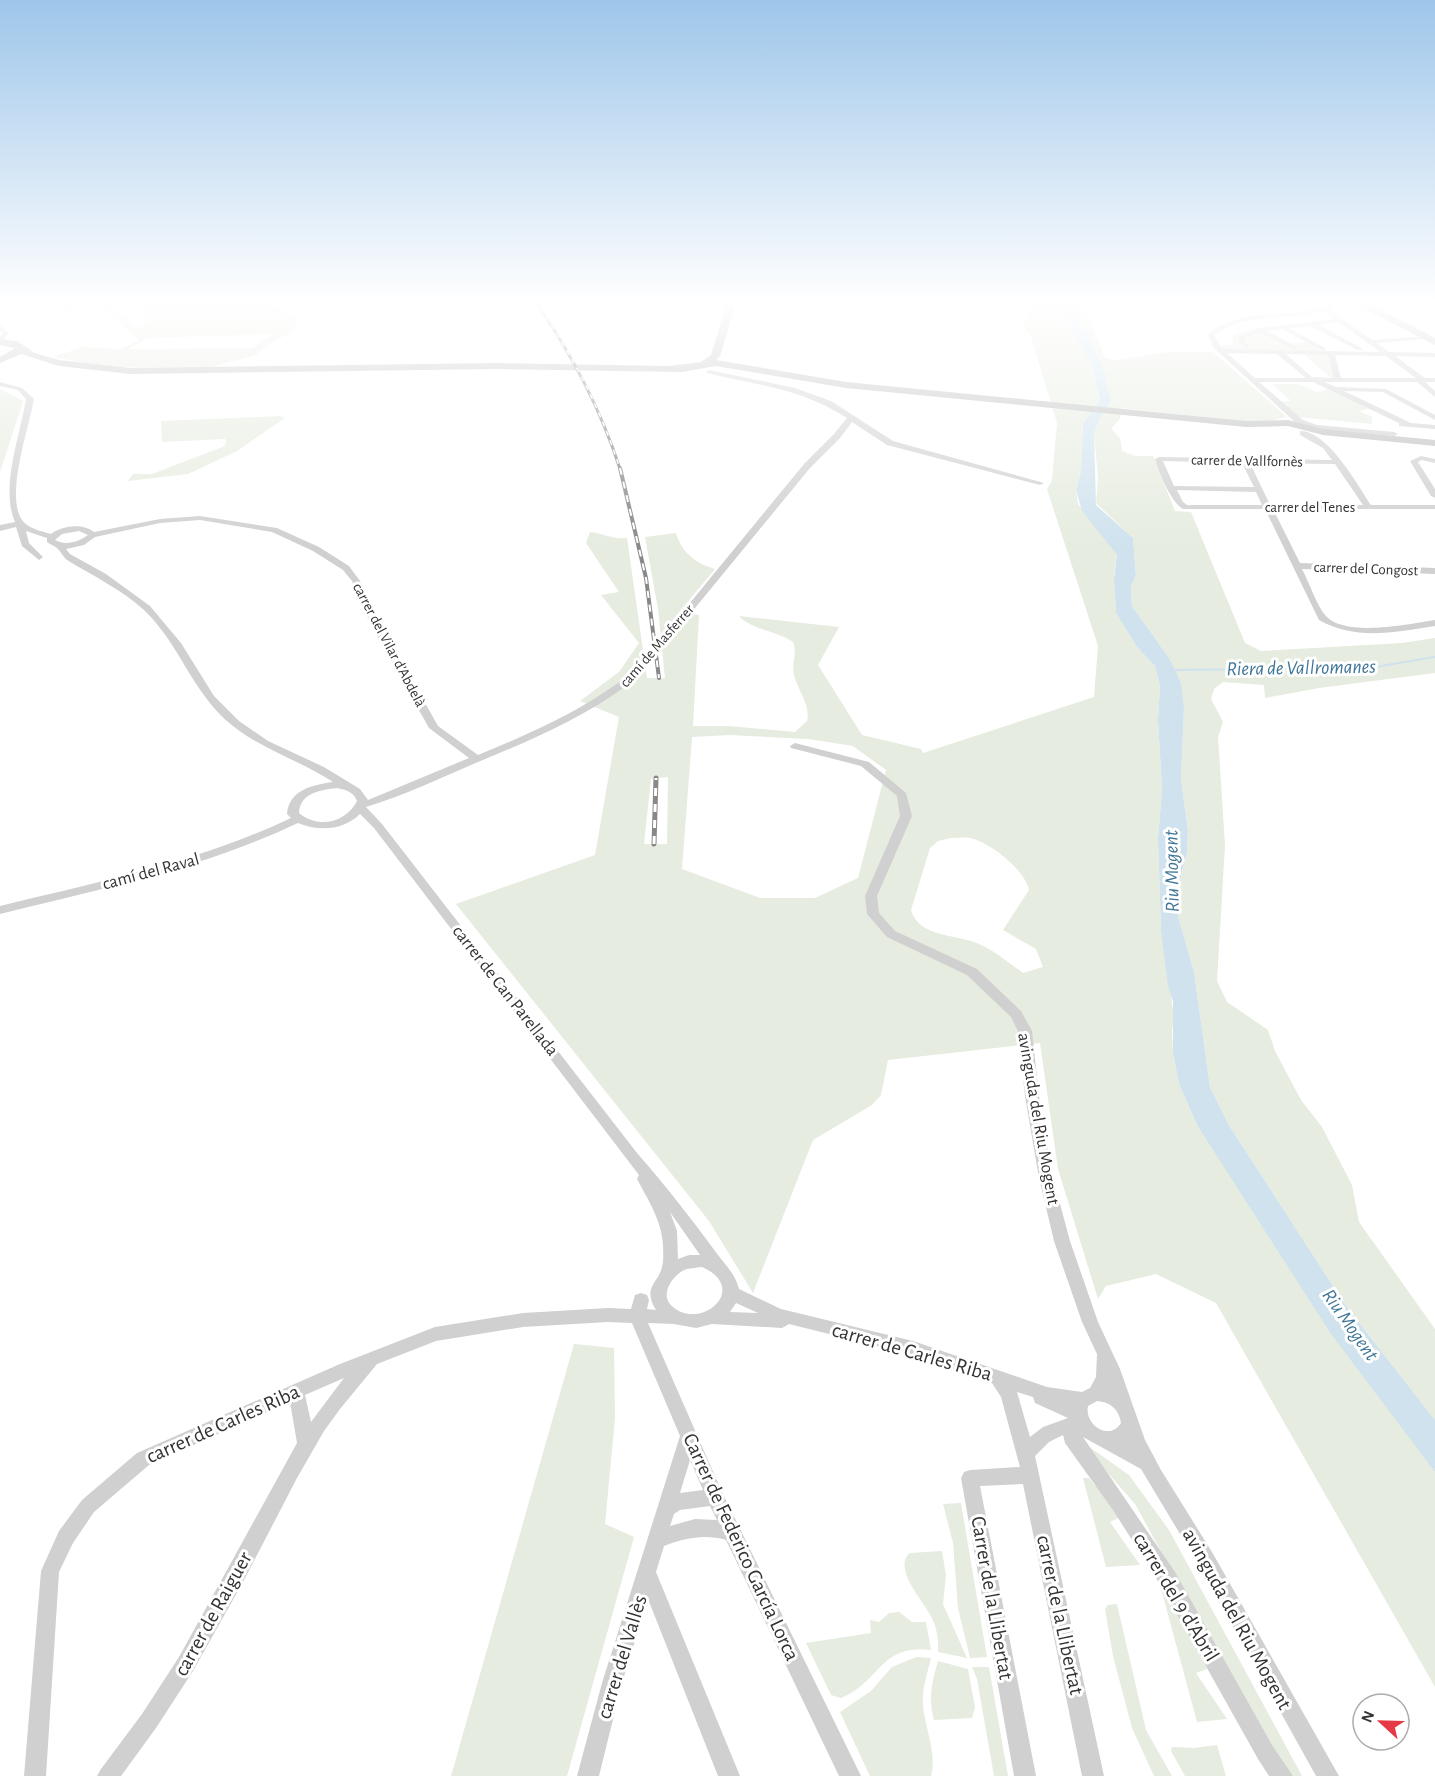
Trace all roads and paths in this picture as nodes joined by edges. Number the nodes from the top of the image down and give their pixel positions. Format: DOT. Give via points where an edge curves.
graph roads {
  1 [pos="771,383"];
  2 [pos="831,383"];
  3 [pos="1254,383"];
  4 [pos="1320,383"];
  5 [pos="1424,383"];
  6 [pos="0,384"];
  7 [pos="1333,389"];
  8 [pos="1435,395"];
  9 [pos="851,418"];
  10 [pos="1435,418"];
  11 [pos="1391,419"];
  12 [pos="1289,425"];
  13 [pos="1435,427"];
  14 [pos="1395,437"];
  15 [pos="1319,438"];
  16 [pos="1435,443"];
  17 [pos="1245,461"];
  18 [pos="1435,461"];
  19 [pos="1336,462"];
  20 [pos="1435,467"];
  21 [pos="1420,468"];
  22 [pos="1040,483"];
  23 [pos="1172,488"];
  24 [pos="1260,490"];
  25 [pos="1435,496"];
  26 [pos="1370,507"];
  27 [pos="1435,507"];
  28 [pos="1270,508"];
  29 [pos="21,524"];
  30 [pos="0,528"];
  31 [pos="65,530"];
  32 [pos="89,536"];
  33 [pos="54,542"];
  34 [pos="29,550"];
  35 [pos="39,557"];
  36 [pos="72,560"];
  37 [pos="1298,566"];
  38 [pos="1435,571"];
  39 [pos="1435,623"];
  40 [pos="795,747"];
  41 [pos="477,759"];
  42 [pos="306,762"];
  43 [pos="347,787"];
  44 [pos="313,789"];
  45 [pos="362,803"];
  46 [pos="298,819"];
  47 [pos="348,819"];
  48 [pos="378,826"];
  49 [pos="0,910"];
  50 [pos="632,1157"];
  51 [pos="716,1265"];
  52 [pos="670,1269"];
  53 [pos="658,1290"];
  54 [pos="731,1293"];
  55 [pos="639,1308"];
  56 [pos="675,1317"];
  57 [pos="710,1318"];
  58 [pos="804,1322"];
  59 [pos="1104,1353"];
  60 [pos="374,1358"];
  61 [pos="998,1378"];
  62 [pos="296,1391"];
  63 [pos="1124,1405"];
  64 [pos="1083,1411"];
  65 [pos="1130,1424"];
  66 [pos="689,1436"];
  67 [pos="1102,1439"];
  68 [pos="306,1443"];
  69 [pos="1026,1454"];
  70 [pos="1145,1462"];
  71 [pos="1031,1475"];
  72 [pos="715,1497"];
  73 [pos="668,1508"];
  74 [pos="733,1533"];
  75 [pos="658,1539"];
  76 [pos="647,1573"];
  77 [pos="35,1776"];
  78 [pos="108,1776"];
  79 [pos="588,1776"];
  80 [pos="729,1776"];
  81 [pos="850,1776"];
  82 [pos="1025,1776"];
  83 [pos="1093,1776"];
  84 [pos="1282,1776"];
  85 [pos="1328,1776"];
  1 -- 9 [label="street" via="828,403"];
  2 -- 12 [label="main road"];
  3 -- 12 [label="street"];
  4 -- 7 [label="street"];
  5 -- 8 [label="street"];
  6 -- 29 [label="street" via="20,389 30,399 13,483 12,502"];
  7 -- 10 [label="street" via="1384,390"];
  7 -- 11 [label="street"];
  9 -- 22 [label="street" via="890,443"];
  9 -- 41 [label="street, camí de Masferrer" via="637,673 583,712"];
  11 -- 13 [label="street"];
  11 -- 14 [label="street"];
  12 -- 14 [label="street" via="1300,422"];
  12 -- 15 [label="main road"];
  14 -- 15 [label="main road"];
  14 -- 16 [label="main road"];
  15 -- 19 [label="street"];
  17 -- 19 [label="street, carrer de Vallfornès"];
  17 -- 23 [label="street, carrer de Vallfornès" via="1159,459"];
  17 -- 24 [label="street"];
  18 -- 21 [label="street" via="1415,459"];
  19 -- 26 [label="street"];
  20 -- 21 [label="street"];
  21 -- 25 [label="street"];
  23 -- 24 [label="street"];
  23 -- 28 [label="street, carrer del Tenes" via="1180,504 1186,507"];
  24 -- 28 [label="street"];
  26 -- 27 [label="street, carrer del Tenes"];
  26 -- 28 [label="street, carrer del Tenes"];
  28 -- 37 [label="street"];
  29 -- 30 [label="street"];
  29 -- 31 [label="street" via="49,531"];
  29 -- 33 [label="street"];
  29 -- 34 [label="street"];
  31 -- 32 [label="street"];
  31 -- 33 [label="street"];
  32 -- 33 [label="street"];
  32 -- 36 [label="street" via="72,550"];
  32 -- 41 [label="street, carrer del Vilar d'Abdelà" via="180,519 231,522 274,530 331,558 356,581 425,716 434,728"];
  33 -- 34 [label="street"];
  33 -- 36 [label="street"];
  34 -- 35 [label="street"];
  36 -- 42 [label="street" via="103,576 147,608 178,645 204,690 235,723 264,743"];
  37 -- 38 [label="street, carrer del Congost"];
  37 -- 39 [label="street" via="1322,618 1330,624 1355,632"];
  40 -- 59 [label="street, avinguda del Riu Mogent" via="865,764 902,795 906,816 871,896 873,914 891,934 972,972 1016,1014 1025,1031 1046,1178 1068,1261"];
  41 -- 45 [label="street, camí de Masferrer"];
  42 -- 43 [label="street"];
  42 -- 44 [label="street" via="321,776"];
  43 -- 44 [label="street"];
  43 -- 45 [label="street, carrer de Can Parellada"];
  44 -- 46 [label="street" via="296,800 293,814"];
  45 -- 47 [label="street, camí de Masferrer"];
  45 -- 48 [label="street, carrer de Can Parellada"];
  46 -- 47 [label="street" via="316,825"];
  46 -- 49 [label="street, camí del Raval" via="224,852"];
  47 -- 48 [label="street"];
  48 -- 50 [label="street, carrer de Can Parellada"];
  50 -- 51 [label="street, carrer de Can Parellada" via="668,1198"];
  50 -- 52 [label="street, carrer de Can Parellada" via="670,1227"];
  51 -- 52 [label="street" via="691,1261"];
  51 -- 54 [label="street" via="730,1280"];
  52 -- 53 [label="street"];
  53 -- 55 [label="street"];
  53 -- 56 [label="street" via="662,1305"];
  54 -- 57 [label="street" via="725,1308"];
  54 -- 58 [label="street, carrer de Carles Riba" via="765,1310"];
  55 -- 56 [label="street"];
  55 -- 60 [label="street, carrer de Carles Riba" via="480,1325 435,1334"];
  55 -- 66 [label="street, Carrer de Federico García Lorca"];
  56 -- 57 [label="street" via="694,1321"];
  57 -- 58 [label="street, carrer de Carles Riba"];
  58 -- 61 [label="street, carrer de Carles Riba" via="885,1340"];
  59 -- 63 [label="street, avinguda del Riu Mogent"];
  59 -- 64 [label="street, avinguda del Riu Mogent" via="1104,1377"];
  60 -- 62 [label="street, carrer de Carles Riba"];
  60 -- 68 [label="street, carrer de Raiguer" via="344,1388"];
  61 -- 64 [label="street, carrer de Carles Riba"];
  61 -- 69 [label="street, carrer de la Llibertat" via="1009,1394"];
  62 -- 68 [label="street"];
  62 -- 77 [label="street, carrer de Carles Riba" via="142,1459 88,1506 66,1537 50,1571"];
  63 -- 64 [label="street" via="1108,1395"];
  63 -- 65 [label="street"];
  64 -- 67 [label="street"];
  64 -- 69 [label="street" via="1037,1439"];
  64 -- 84 [label="street, carrer del 9 d'Abril" via="1071,1437 1078,1450 1168,1580"];
  65 -- 67 [label="street" via="1121,1436"];
  65 -- 70 [label="street, avinguda del Riu Mogent"];
  66 -- 72 [label="street, Carrer de Federico García Lorca"];
  66 -- 73 [label="street, carrer del Vallès"];
  67 -- 70 [label="street, avinguda del Riu Mogent"];
  68 -- 78 [label="street, carrer de Raiguer" via="186,1665 144,1732"];
  69 -- 71 [label="street, carrer de la Llibertat"];
  70 -- 85 [label="street, avinguda del Riu Mogent" via="1205,1557"];
  71 -- 82 [label="street, Carrer de la Llibertat" via="970,1478"];
  71 -- 83 [label="street, carrer de la Llibertat"];
  72 -- 73 [label="street" via="677,1502"];
  72 -- 74 [label="street, Carrer de Federico García Lorca"];
  73 -- 75 [label="street, carrer del Vallès"];
  74 -- 75 [label="street" via="695,1527"];
  74 -- 81 [label="street, Carrer de Federico García Lorca"];
  75 -- 76 [label="street, carrer del Vallès"];
  76 -- 79 [label="street, carrer del Vallès"];
  76 -- 80 [label="street"];
}
